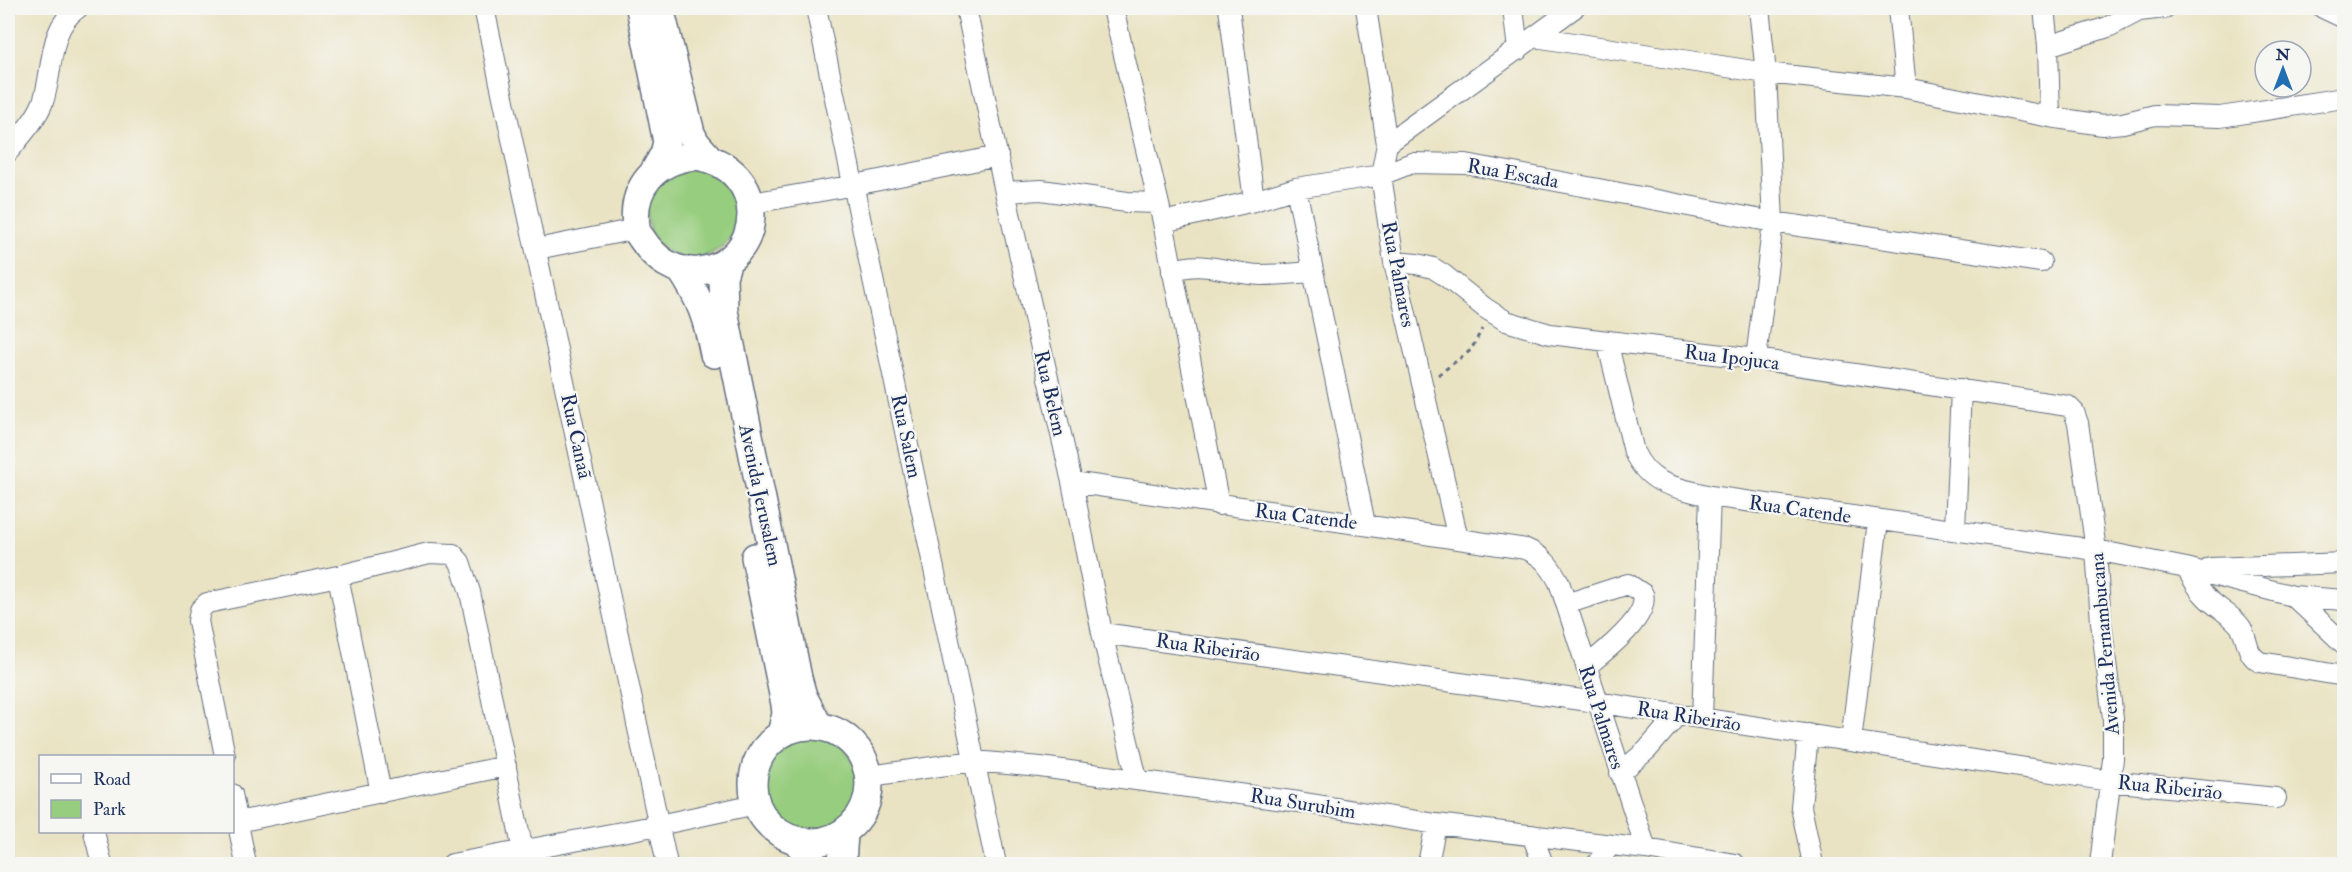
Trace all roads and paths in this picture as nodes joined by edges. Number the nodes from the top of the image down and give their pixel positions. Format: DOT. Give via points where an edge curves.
graph roads {
  1 [pos="78,8"];
  2 [pos="484,8"];
  3 [pos="640,8"];
  4 [pos="660,8"];
  5 [pos="816,8"];
  6 [pos="966,8"];
  7 [pos="1113,8"];
  8 [pos="1229,8"];
  9 [pos="1366,8"];
  10 [pos="1514,8"];
  11 [pos="1574,8"];
  12 [pos="1759,8"];
  13 [pos="1899,8"];
  14 [pos="2044,8"];
  15 [pos="2165,8"];
  16 [pos="2323,8"];
  17 [pos="2344,18"];
  18 [pos="1535,38"];
  19 [pos="2048,46"];
  20 [pos="1518,50"];
  21 [pos="1766,73"];
  22 [pos="1906,88"];
  23 [pos="2344,98"];
  24 [pos="2050,117"];
  25 [pos="1387,144"];
  26 [pos="8,152"];
  27 [pos="998,156"];
  28 [pos="711,159"];
  29 [pos="653,172"];
  30 [pos="1381,175"];
  31 [pos="855,185"];
  32 [pos="1296,188"];
  33 [pos="1005,192"];
  34 [pos="1254,201"];
  35 [pos="752,202"];
  36 [pos="1157,203"];
  37 [pos="1163,222"];
  38 [pos="1773,222"];
  39 [pos="636,229"];
  40 [pos="537,249"];
  41 [pos="728,260"];
  42 [pos="1394,262"];
  43 [pos="2041,262"];
  44 [pos="681,270"];
  45 [pos="1172,271"];
  46 [pos="1313,272"];
  47 [pos="1491,311"];
  48 [pos="1607,341"];
  49 [pos="1756,359"];
  50 [pos="1422,384"];
  51 [pos="1961,389"];
  52 [pos="734,408"];
  53 [pos="2078,423"];
  54 [pos="1072,482"];
  55 [pos="1710,496"];
  56 [pos="1219,505"];
  57 [pos="1878,521"];
  58 [pos="1365,524"];
  59 [pos="1955,529"];
  60 [pos="1458,539"];
  61 [pos="2096,550"];
  62 [pos="1539,555"];
  63 [pos="2344,563"];
  64 [pos="2186,568"];
  65 [pos="338,576"];
  66 [pos="771,591"];
  67 [pos="2293,596"];
  68 [pos="2344,600"];
  69 [pos="1566,604"];
  70 [pos="1102,633"];
  71 [pos="2344,644"];
  72 [pos="1586,667"];
  73 [pos="2344,676"];
  74 [pos="1596,702"];
  75 [pos="1678,714"];
  76 [pos="1701,718"];
  77 [pos="819,726"];
  78 [pos="781,734"];
  79 [pos="1808,734"];
  80 [pos="1851,741"];
  81 [pos="225,755"];
  82 [pos="974,761"];
  83 [pos="506,766"];
  84 [pos="1620,773"];
  85 [pos="870,776"];
  86 [pos="1137,779"];
  87 [pos="2110,781"];
  88 [pos="381,793"];
  89 [pos="2276,798"];
  90 [pos="234,803"];
  91 [pos="756,804"];
  92 [pos="238,822"];
  93 [pos="1436,824"];
  94 [pos="659,825"];
  95 [pos="94,833"];
  96 [pos="844,833"];
  97 [pos="1532,835"];
  98 [pos="798,843"];
  99 [pos="1610,845"];
  100 [pos="1646,849"];
  101 [pos="523,851"];
  102 [pos="500,860"];
  103 [pos="102,864"];
  104 [pos="246,864"];
  105 [pos="452,864"];
  106 [pos="667,864"];
  107 [pos="814,864"];
  108 [pos="842,864"];
  109 [pos="996,864"];
  110 [pos="1428,864"];
  111 [pos="1543,864"];
  112 [pos="1597,864"];
  113 [pos="1735,864"];
  114 [pos="1813,864"];
  115 [pos="2100,864"];
  1 -- 26 [label="street" via="58,32 43,102"];
  2 -- 40 [label="street, Rua Canaã"];
  3 -- 29 [label="street" via="667,141"];
  4 -- 28 [label="street" via="691,133"];
  5 -- 31 [label="street, Rua Salem"];
  6 -- 27 [label="street, Rua Belem"];
  7 -- 36 [label="street"];
  8 -- 34 [label="street"];
  9 -- 25 [label="street, Rua Palmares"];
  10 -- 20 [label="street"];
  11 -- 18 [label="street"];
  12 -- 21 [label="street"];
  13 -- 22 [label="street"];
  14 -- 19 [label="street"];
  15 -- 19 [label="street" via="2139,11 2108,27"];
  16 -- 17 [label="street"];
  18 -- 20 [label="street"];
  18 -- 21 [label="street"];
  19 -- 24 [label="street"];
  20 -- 25 [label="street"];
  21 -- 22 [label="street"];
  21 -- 38 [label="street"];
  22 -- 24 [label="street"];
  23 -- 24 [label="street" via="2220,117 2155,115 2103,125"];
  25 -- 30 [label="street, Rua Palmares"];
  27 -- 31 [label="street"];
  27 -- 33 [label="street, Rua Belem"];
  28 -- 29 [label="street" via="680,158"];
  28 -- 35 [label="street" via="735,174"];
  29 -- 39 [label="street" via="638,198"];
  30 -- 32 [label="street, Rua Escada"];
  30 -- 38 [label="street, Rua Escada" via="1412,163 1466,164"];
  30 -- 42 [label="street, Rua Palmares"];
  31 -- 35 [label="street"];
  31 -- 82 [label="street, Rua Salem"];
  32 -- 34 [label="street, Rua Escada"];
  32 -- 46 [label="street"];
  33 -- 36 [label="street" via="1041,190"];
  33 -- 54 [label="street, Rua Belem"];
  34 -- 37 [label="street, Rua Escada"];
  35 -- 41 [label="street, Avenida Jerusalem" via="748,233"];
  36 -- 37 [label="street"];
  37 -- 45 [label="street"];
  38 -- 43 [label="street, Rua Escada"];
  38 -- 49 [label="street"];
  39 -- 40 [label="street"];
  39 -- 44 [label="street, Avenida Jerusalem" via="656,258"];
  40 -- 94 [label="street, Rua Canaã"];
  41 -- 44 [label="street" via="714,268"];
  41 -- 52 [label="street, Avenida Jerusalem" via="723,277 724,311"];
  42 -- 47 [label="street, Rua Ipojuca" via="1432,268"];
  42 -- 50 [label="street, Rua Palmares"];
  44 -- 52 [label="street, Avenida Jerusalem" via="698,295"];
  45 -- 46 [label="street" via="1198,265 1261,275"];
  45 -- 56 [label="street"];
  46 -- 58 [label="street"];
  47 -- 48 [label="street, Rua Ipojuca" via="1506,321 1550,334"];
  47 -- 50 [label="path" via="1471,350 1449,369"];
  48 -- 49 [label="street, Rua Ipojuca"];
  48 -- 55 [label="street, Rua Catende" via="1641,467 1658,482"];
  49 -- 51 [label="street, Rua Ipojuca"];
  50 -- 60 [label="street, Rua Palmares"];
  51 -- 53 [label="street, Rua Ipojuca" via="2068,406"];
  51 -- 59 [label="street"];
  52 -- 66 [label="street, Avenida Jerusalem"];
  53 -- 61 [label="street, Avenida Pernambucana"];
  54 -- 56 [label="street, Rua Catende"];
  54 -- 70 [label="street, Rua Belem"];
  55 -- 57 [label="street, Rua Catende"];
  55 -- 76 [label="street"];
  56 -- 58 [label="street, Rua Catende"];
  57 -- 59 [label="street, Rua Catende"];
  57 -- 80 [label="street"];
  58 -- 60 [label="street, Rua Catende"];
  59 -- 61 [label="street, Rua Catende"];
  60 -- 62 [label="street, Rua Catende" via="1526,549"];
  61 -- 64 [label="street, Rua Catende"];
  61 -- 87 [label="street, Avenida Pernambucana" via="2113,718"];
  62 -- 69 [label="street, Rua Palmares" via="1559,582"];
  63 -- 64 [label="street"];
  64 -- 67 [label="street"];
  64 -- 73 [label="street" via="2205,596 2238,623 2246,634 2253,658"];
  65 -- 81 [label="street" via="207,603 200,610 198,621"];
  65 -- 83 [label="street" via="429,553 453,554 460,562 470,592"];
  65 -- 88 [label="street"];
  66 -- 77 [label="street, Avenida Jerusalem" via="803,696"];
  66 -- 78 [label="street, Avenida Jerusalem" via="786,714"];
  67 -- 68 [label="street"];
  67 -- 71 [label="street"];
  69 -- 72 [label="street, Rua Palmares"];
  69 -- 72 [label="street" via="1628,584 1643,594 1644,607 1636,619"];
  70 -- 74 [label="street, Rua Ribeirão"];
  70 -- 86 [label="street, Rua Belem"];
  72 -- 74 [label="street, Rua Palmares"];
  74 -- 75 [label="street, Rua Ribeirão"];
  74 -- 84 [label="street, Rua Palmares"];
  75 -- 76 [label="street, Rua Ribeirão"];
  75 -- 84 [label="street" via="1647,750"];
  76 -- 79 [label="street, Rua Ribeirão"];
  77 -- 78 [label="street" via="799,727"];
  77 -- 85 [label="street" via="853,742"];
  78 -- 91 [label="street" via="766,747 756,765"];
  79 -- 80 [label="street, Rua Ribeirão"];
  79 -- 114 [label="street" via="1801,807"];
  80 -- 87 [label="street, Rua Ribeirão"];
  82 -- 85 [label="street, Rua Surubim"];
  82 -- 86 [label="street, Rua Surubim"];
  82 -- 109 [label="street, Rua Salem"];
  83 -- 88 [label="street"];
  83 -- 101 [label="street"];
  84 -- 100 [label="street, Rua Palmares"];
  85 -- 96 [label="street" via="865,808"];
  86 -- 93 [label="street, Rua Surubim"];
  87 -- 89 [label="street, Rua Ribeirão"];
  87 -- 115 [label="street, Avenida Pernambucana"];
  88 -- 92 [label="street"];
  90 -- 92 [label="street"];
  91 -- 94 [label="street"];
  91 -- 98 [label="street" via="776,831"];
  92 -- 104 [label="street"];
  93 -- 97 [label="street, Rua Surubim"];
  93 -- 110 [label="street"];
  94 -- 101 [label="street"];
  94 -- 106 [label="street, Rua Canaã"];
  95 -- 103 [label="street"];
  96 -- 98 [label="street" via="826,841"];
  96 -- 108 [label="street"];
  97 -- 99 [label="street, Rua Surubim"];
  97 -- 111 [label="street"];
  98 -- 107 [label="street"];
  99 -- 100 [label="street, Rua Surubim"];
  99 -- 112 [label="street"];
  100 -- 113 [label="street, Rua Surubim"];
  101 -- 102 [label="street"];
  102 -- 105 [label="street"];
}
